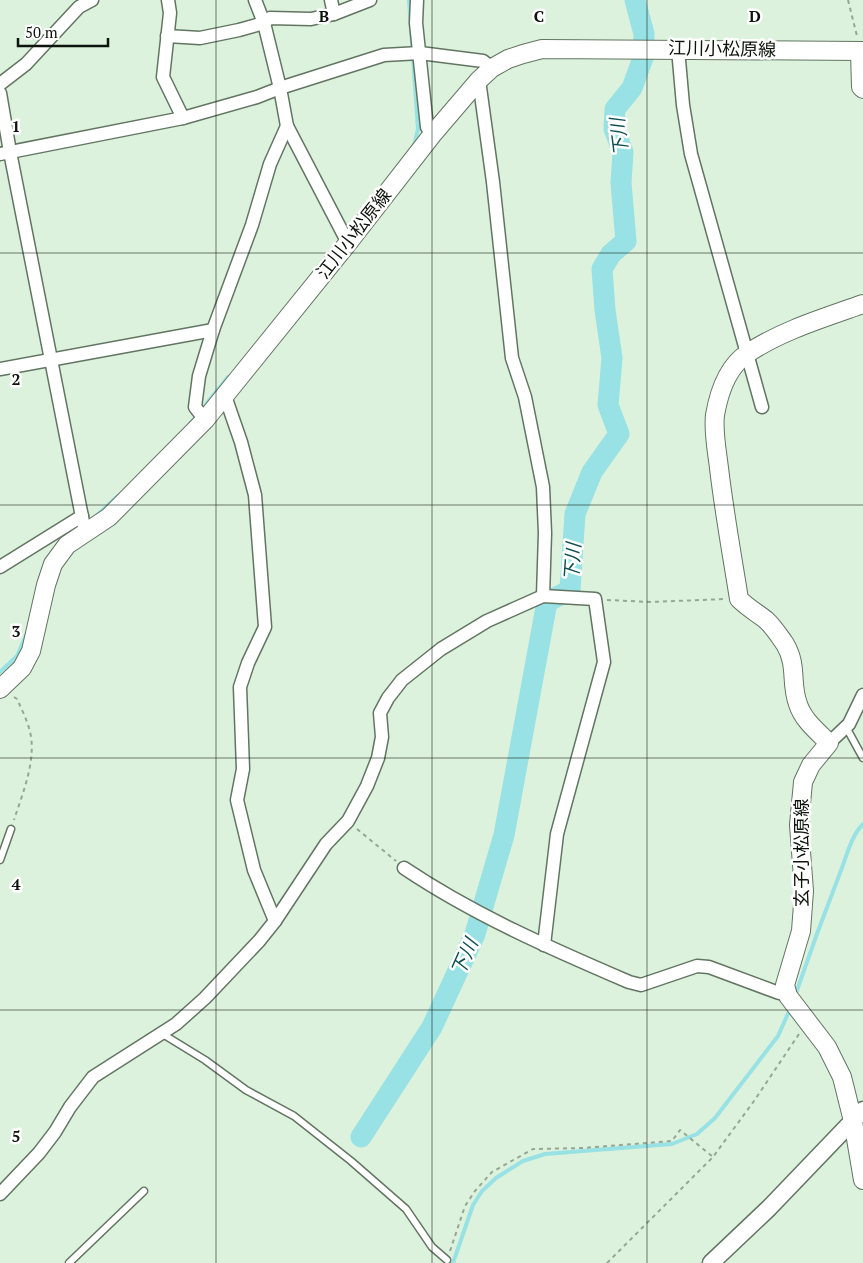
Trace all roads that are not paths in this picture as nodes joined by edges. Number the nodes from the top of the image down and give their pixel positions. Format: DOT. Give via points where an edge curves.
graph roads {
  1 [pos="92,0"];
  2 [pos="168,0"];
  3 [pos="255,0"];
  4 [pos="331,0"];
  5 [pos="370,0"];
  6 [pos="417,0"];
  7 [pos="334,14"];
  8 [pos="264,23"];
  9 [pos="167,36"];
  10 [pos="678,49"];
  11 [pos="862,51"];
  12 [pos="420,53"];
  13 [pos="486,74"];
  14 [pos="0,84"];
  15 [pos="280,88"];
  16 [pos="863,89"];
  17 [pos="0,93"];
  18 [pos="183,118"];
  19 [pos="287,126"];
  20 [pos="432,135"];
  21 [pos="5,153"];
  22 [pos="348,243"];
  23 [pos="863,304"];
  24 [pos="213,330"];
  25 [pos="747,353"];
  26 [pos="51,360"];
  27 [pos="0,369"];
  28 [pos="225,396"];
  29 [pos="762,407"];
  30 [pos="205,420"];
  31 [pos="84,524"];
  32 [pos="0,567"];
  33 [pos="543,596"];
  34 [pos="4,692"];
  35 [pos="863,695"];
  36 [pos="846,728"];
  37 [pos="829,743"];
  38 [pos="863,758"];
  39 [pos="11,829"];
  40 [pos="0,860"];
  41 [pos="404,868"];
  42 [pos="275,921"];
  43 [pos="544,945"];
  44 [pos="786,991"];
  45 [pos="161,1033"];
  46 [pos="858,1116"];
  47 [pos="863,1180"];
  48 [pos="144,1191"];
  49 [pos="0,1194"];
  50 [pos="447,1260"];
  51 [pos="69,1263"];
  52 [pos="711,1263"];
  1 -- 14 [label="street" via="79,7 26,64"];
  2 -- 9 [label="street"];
  3 -- 8 [label="street"];
  4 -- 7 [label="street"];
  5 -- 7 [label="street"];
  6 -- 12 [label="street"];
  7 -- 8 [label="street" via="311,20 270,18"];
  8 -- 9 [label="street" via="200,38"];
  8 -- 15 [label="street"];
  9 -- 18 [label="street" via="163,77"];
  10 -- 11 [label="main road, 江川小松原線"];
  10 -- 13 [label="main road, 江川小松原線" via="542,49 508,59"];
  10 -- 25 [label="street" via="682,105 691,154"];
  11 -- 16 [label="main road"];
  12 -- 13 [label="street" via="483,61"];
  12 -- 15 [label="street" via="384,55"];
  12 -- 20 [label="street" via="426,127"];
  13 -- 20 [label="main road, 江川小松原線"];
  13 -- 33 [label="street" via="492,173 512,358 525,397 542,487 545,533"];
  15 -- 18 [label="street"];
  15 -- 19 [label="street"];
  17 -- 21 [label="street"];
  18 -- 21 [label="street"];
  19 -- 22 [label="street"];
  19 -- 24 [label="street" via="270,164 252,225"];
  20 -- 22 [label="main road, 江川小松原線"];
  21 -- 26 [label="street"];
  22 -- 28 [label="main road, 江川小松原線"];
  23 -- 25 [label="main road" via="780,334"];
  24 -- 26 [label="street"];
  24 -- 30 [label="street" via="199,376 195,407"];
  25 -- 29 [label="street"];
  25 -- 37 [label="main road" via="724,384 715,416 724,504 739,599 768,621 785,644 793,661 797,704 805,718"];
  26 -- 27 [label="street"];
  26 -- 31 [label="street"];
  28 -- 30 [label="main road, 江川小松原線"];
  28 -- 42 [label="street" via="255,496 265,626 240,687 243,769 237,800 254,870"];
  30 -- 31 [label="main road, 江川小松原線" via="108,517"];
  31 -- 32 [label="street"];
  31 -- 34 [label="main road, 江川小松原線" via="53,564 31,651"];
  33 -- 42 [label="street" via="479,626 441,649 402,680 380,712 382,737 367,786 348,821 326,844"];
  33 -- 43 [label="street" via="595,599 604,662 557,834"];
  35 -- 36 [label="street"];
  36 -- 37 [label="street"];
  36 -- 38 [label="lane"];
  37 -- 44 [label="main road, 玄子小松原線" via="811,765 803,782 799,826 804,891 801,931"];
  39 -- 40 [label="lane"];
  41 -- 43 [label="street" via="488,918"];
  42 -- 45 [label="street" via="205,998"];
  43 -- 44 [label="street" via="640,985 696,966 709,967 779,993"];
  44 -- 46 [label="main road" via="827,1047"];
  45 -- 49 [label="street" via="93,1077 39,1153"];
  45 -- 50 [label="lane" via="246,1090 294,1116 351,1161 406,1209 432,1247"];
  46 -- 47 [label="main road"];
  46 -- 52 [label="street"];
  48 -- 51 [label="lane"];
}
